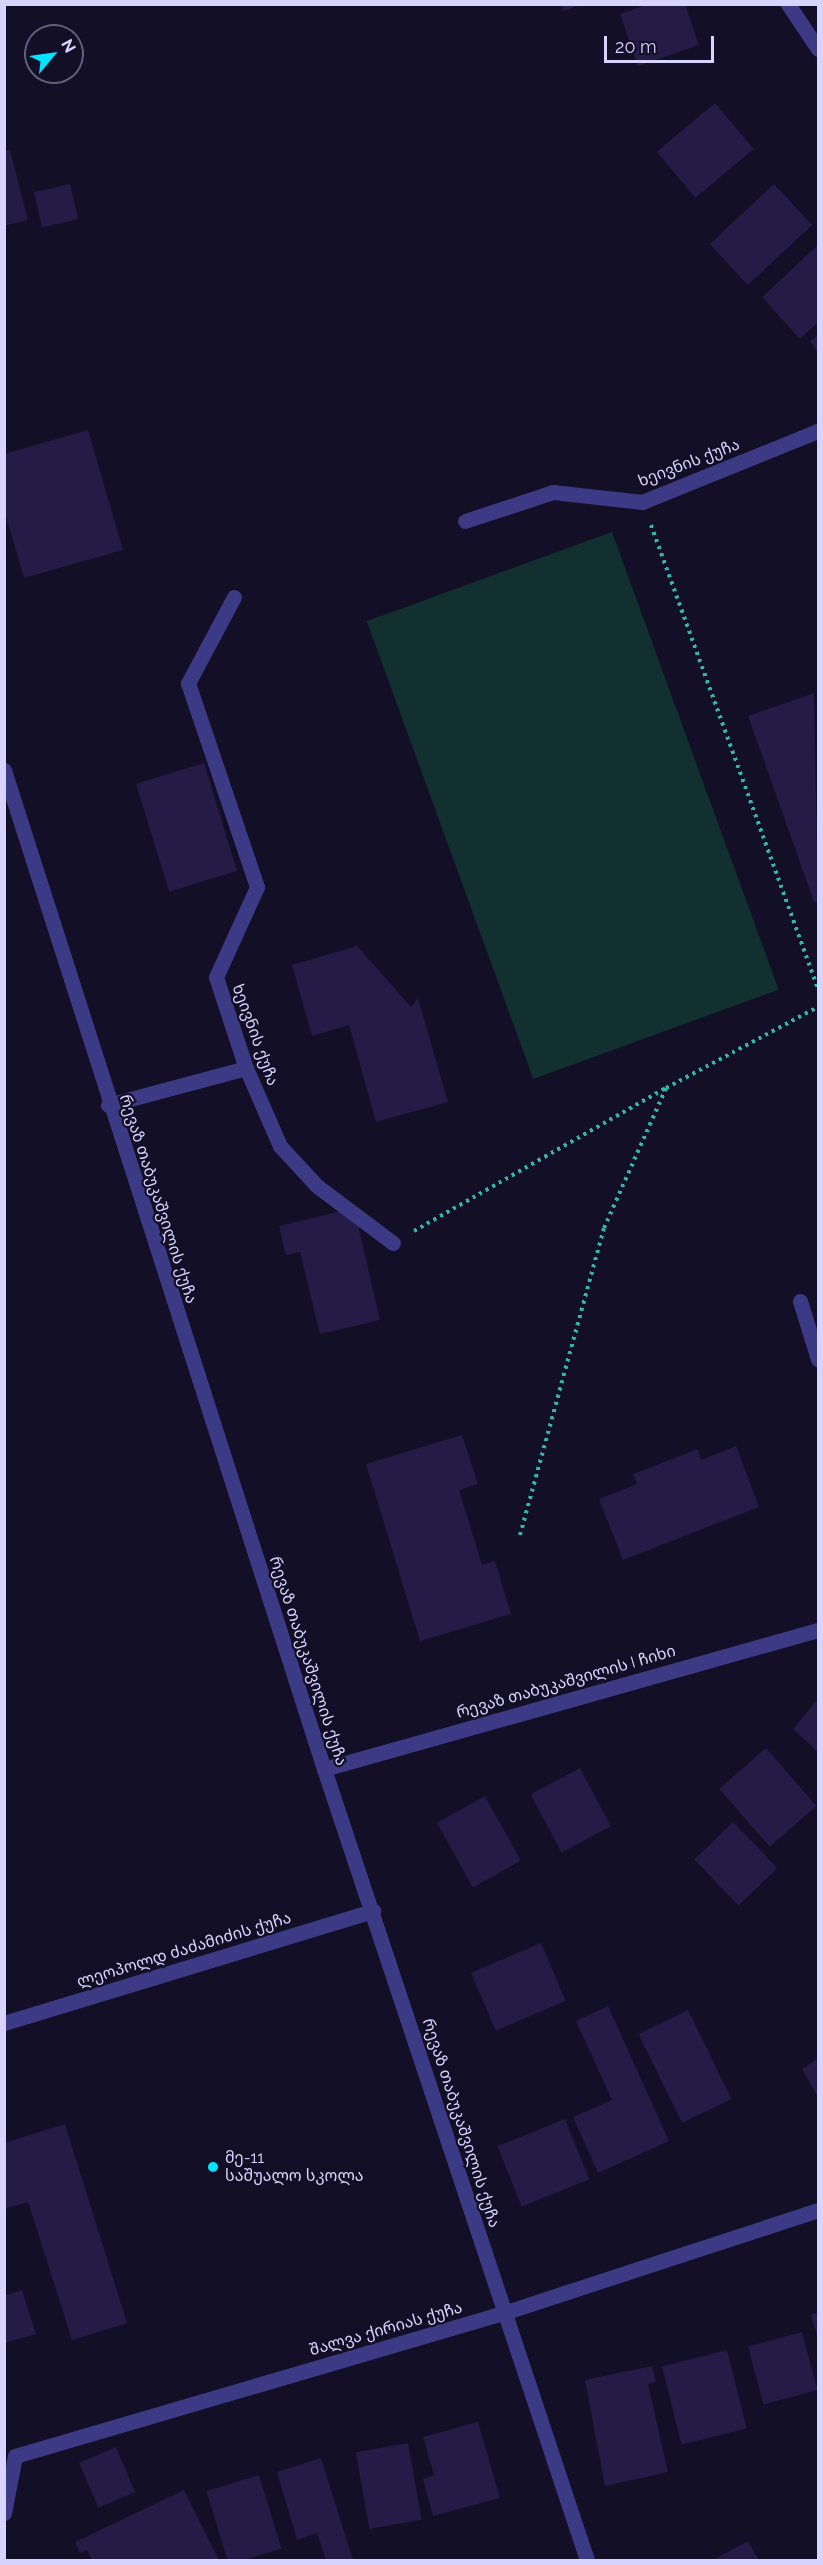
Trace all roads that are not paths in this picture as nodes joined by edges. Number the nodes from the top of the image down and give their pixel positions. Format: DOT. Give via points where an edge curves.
graph roads {
  1 [pos="788,4"];
  2 [pos="819,49"];
  3 [pos="819,431"];
  4 [pos="465,521"];
  5 [pos="234,597"];
  6 [pos="4,770"];
  7 [pos="246,1068"];
  8 [pos="108,1105"];
  9 [pos="393,1243"];
  10 [pos="800,1301"];
  11 [pos="819,1359"];
  12 [pos="819,1630"];
  13 [pos="324,1769"];
  14 [pos="373,1911"];
  15 [pos="4,2023"];
  16 [pos="819,2210"];
  17 [pos="503,2313"];
  18 [pos="4,2513"];
  19 [pos="587,2560"];
  1 -- 2 [label="street"];
  3 -- 4 [label="street, ხეივნის ქუჩა" via="642,502 553,492"];
  5 -- 7 [label="street, ხეივნის ქუჩა" via="189,683 257,887 216,977"];
  6 -- 8 [label="street, რევაზ თაბუკაშვილის ქუჩა"];
  7 -- 8 [label="street"];
  7 -- 9 [label="street, ხეივნის ქუჩა" via="280,1146 316,1186"];
  8 -- 13 [label="street, რევაზ თაბუკაშვილის ქუჩა"];
  10 -- 11 [label="street"];
  12 -- 13 [label="street, რევაზ თაბუკაშვილის I ჩიხი"];
  13 -- 14 [label="street, რევაზ თაბუკაშვილის ქუჩა"];
  14 -- 15 [label="street, ლეოპოლდ ძაძამიძის ქუჩა"];
  14 -- 17 [label="street, რევაზ თაბუკაშვილის ქუჩა"];
  16 -- 17 [label="street, შალვა ქირიას ქუჩა"];
  17 -- 18 [label="street, შალვა ქირიას ქუჩა" via="15,2457"];
  17 -- 19 [label="street, რევაზ თაბუკაშვილის ქუჩა"];
}
